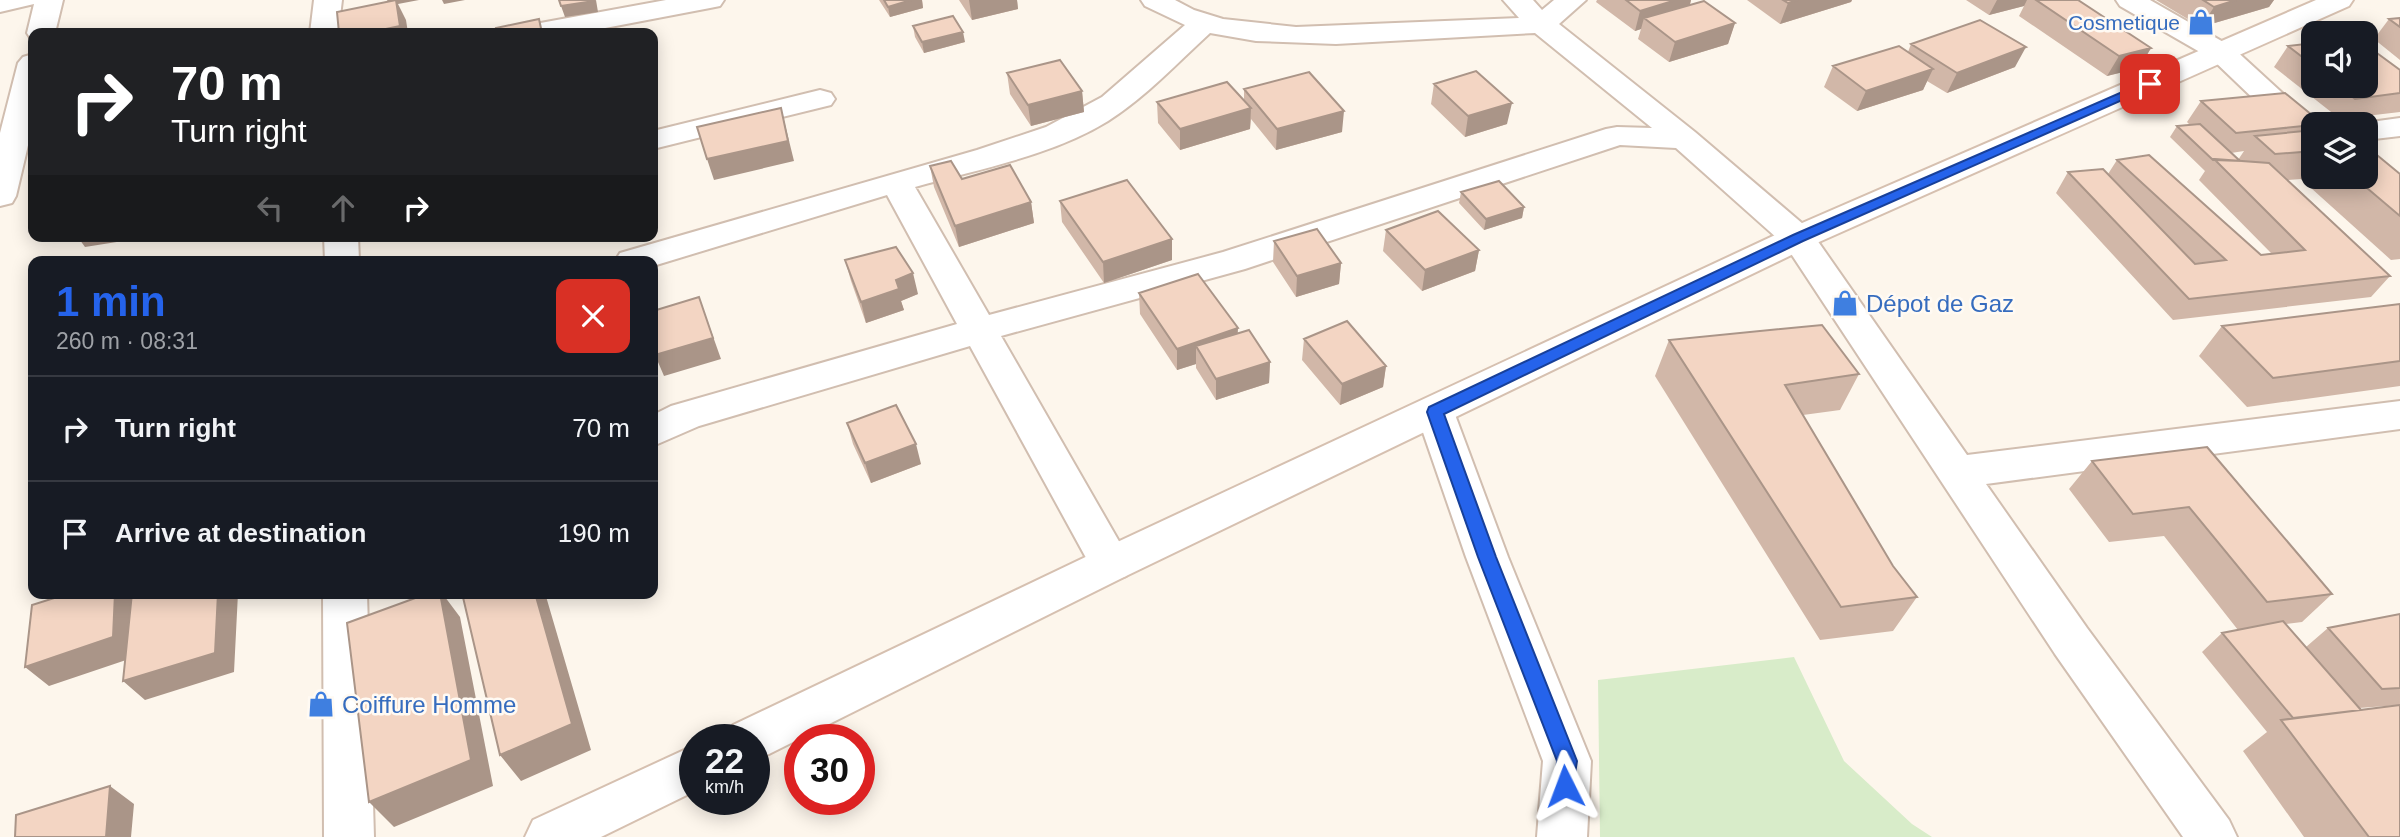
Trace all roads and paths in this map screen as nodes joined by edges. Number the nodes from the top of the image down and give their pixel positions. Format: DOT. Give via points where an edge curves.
graph roads {
  1 [pos="23,0"];
  2 [pos="49,0"];
  3 [pos="328,0"];
  4 [pos="710,0"];
  5 [pos="1155,0"];
  6 [pos="1517,0"];
  7 [pos="1572,0"];
  8 [pos="2130,0"];
  9 [pos="2339,0"];
  10 [pos="0,4"];
  11 [pos="1540,23"];
  12 [pos="1203,24"];
  13 [pos="42,28"];
  14 [pos="325,28"];
  15 [pos="562,28"];
  16 [pos="2222,53"];
  17 [pos="28,83"];
  18 [pos="820,99"];
  19 [pos="2301,127"];
  20 [pos="2400,127"];
  21 [pos="2378,130"];
  22 [pos="658,139"];
  23 [pos="1684,139"];
  24 [pos="896,182"];
  25 [pos="0,196"];
  26 [pos="1798,238"];
  27 [pos="649,256"];
  28 [pos="979,330"];
  29 [pos="1435,412"];
  30 [pos="2400,415"];
  31 [pos="658,430"];
  32 [pos="1957,472"];
  33 [pos="1111,564"];
  34 [pos="345,599"];
  35 [pos="770,730"];
  36 [pos="679,775"];
  37 [pos="349,837"];
  38 [pos="550,837"];
  39 [pos="1562,837"];
  40 [pos="2212,837"];
  1 -- 10 [label="street"];
  2 -- 13 [label="street"];
  3 -- 14 [label="street"];
  4 -- 15 [label="street"];
  5 -- 12 [label="street" via="1174,14"];
  6 -- 11 [label="street"];
  7 -- 11 [label="street"];
  8 -- 16 [label="street"];
  9 -- 16 [label="street"];
  11 -- 12 [label="street" via="1359,35 1268,34"];
  11 -- 23 [label="street"];
  12 -- 24 [label="street" via="1120,98 1080,123 1018,147"];
  16 -- 19 [label="street"];
  16 -- 26 [label="street"];
  17 -- 25 [label="street"];
  18 -- 22 [label="street"];
  20 -- 21 [label="street"];
  23 -- 26 [label="street"];
  23 -- 28 [label="street" via="1617,136 1233,261"];
  24 -- 27 [label="street"];
  24 -- 28 [label="street"];
  26 -- 29 [label="street"];
  26 -- 32 [label="street"];
  28 -- 31 [label="street" via="685,416"];
  28 -- 33 [label="street"];
  29 -- 33 [label="street"];
  29 -- 39 [label="street" via="1567,761"];
  30 -- 32 [label="street"];
  32 -- 40 [label="street"];
  33 -- 35 [label="street"];
  34 -- 37 [label="street"];
  36 -- 38 [label="street"];
}
